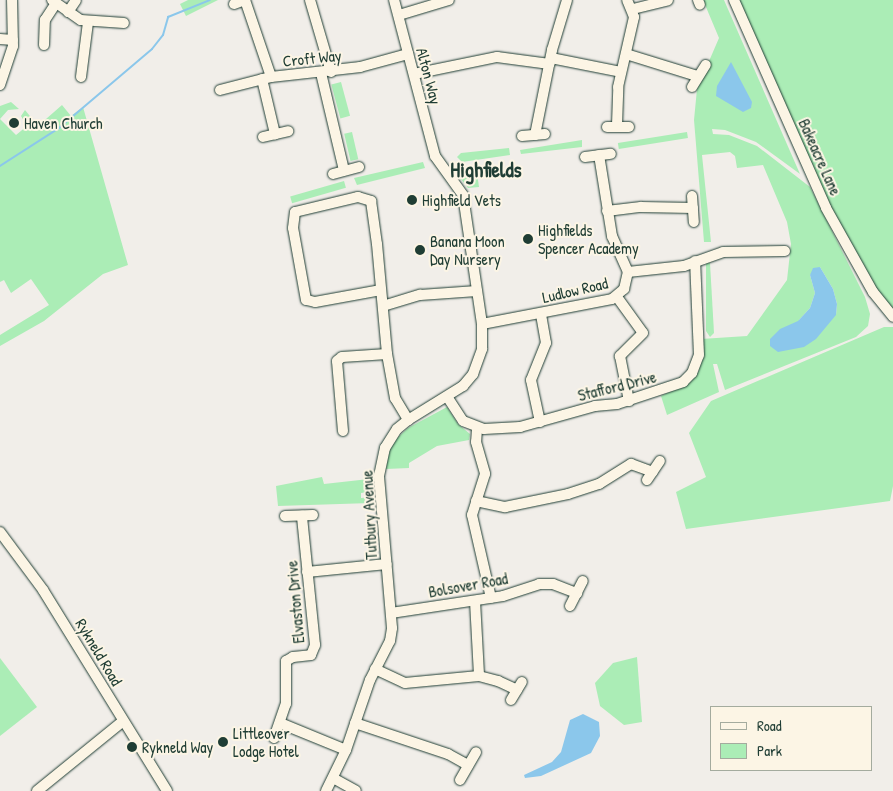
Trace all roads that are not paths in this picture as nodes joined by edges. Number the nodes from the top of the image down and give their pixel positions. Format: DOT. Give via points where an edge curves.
graph roads {
  1 [pos="12,0"];
  2 [pos="76,0"];
  3 [pos="245,0"];
  4 [pos="310,0"];
  5 [pos="394,0"];
  6 [pos="449,0"];
  7 [pos="567,0"];
  8 [pos="627,0"];
  9 [pos="668,0"];
  10 [pos="734,0"];
  11 [pos="54,2"];
  12 [pos="234,4"];
  13 [pos="633,9"];
  14 [pos="68,12"];
  15 [pos="398,15"];
  16 [pos="88,22"];
  17 [pos="124,23"];
  18 [pos="0,38"];
  19 [pos="13,40"];
  20 [pos="44,45"];
  21 [pos="408,54"];
  22 [pos="626,54"];
  23 [pos="550,61"];
  24 [pos="706,65"];
  25 [pos="326,72"];
  26 [pos="621,72"];
  27 [pos="414,74"];
  28 [pos="697,76"];
  29 [pos="81,77"];
  30 [pos="266,78"];
  31 [pos="0,85"];
  32 [pos="692,87"];
  33 [pos="220,90"];
  34 [pos="629,127"];
  35 [pos="288,130"];
  36 [pos="275,134"];
  37 [pos="522,136"];
  38 [pos="263,137"];
  39 [pos="611,154"];
  40 [pos="599,155"];
  41 [pos="585,157"];
  42 [pos="436,160"];
  43 [pos="359,166"];
  44 [pos="344,170"];
  45 [pos="332,174"];
  46 [pos="692,196"];
  47 [pos="692,208"];
  48 [pos="608,211"];
  49 [pos="694,222"];
  50 [pos="784,251"];
  51 [pos="695,261"];
  52 [pos="628,272"];
  53 [pos="381,290"];
  54 [pos="477,291"];
  55 [pos="617,297"];
  56 [pos="383,306"];
  57 [pos="541,314"];
  58 [pos="893,317"];
  59 [pos="482,324"];
  60 [pos="387,354"];
  61 [pos="448,398"];
  62 [pos="629,401"];
  63 [pos="408,420"];
  64 [pos="540,422"];
  65 [pos="477,429"];
  66 [pos="343,431"];
  67 [pos="660,461"];
  68 [pos="476,501"];
  69 [pos="313,515"];
  70 [pos="286,516"];
  71 [pos="302,516"];
  72 [pos="0,534"];
  73 [pos="387,564"];
  74 [pos="307,572"];
  75 [pos="583,581"];
  76 [pos="577,592"];
  77 [pos="491,598"];
  78 [pos="475,601"];
  79 [pos="570,606"];
  80 [pos="391,613"];
  81 [pos="375,669"];
  82 [pos="479,676"];
  83 [pos="511,700"];
  84 [pos="123,721"];
  85 [pos="280,723"];
  86 [pos="355,723"];
  87 [pos="274,738"];
  88 [pos="346,750"];
  89 [pos="476,752"];
  90 [pos="468,765"];
  91 [pos="333,778"];
  92 [pos="460,780"];
  93 [pos="37,791"];
  94 [pos="167,791"];
  95 [pos="326,791"];
  96 [pos="356,791"];
  1 -- 19 [label="street"];
  2 -- 14 [label="street"];
  3 -- 12 [label="street"];
  3 -- 30 [label="street"];
  4 -- 25 [label="street"];
  5 -- 15 [label="street, Alton Way"];
  6 -- 15 [label="street"];
  7 -- 23 [label="street"];
  8 -- 13 [label="street"];
  9 -- 13 [label="street"];
  10 -- 58 [label="street, Bakeacre Lane" via="826,208 873,292"];
  11 -- 14 [label="street"];
  11 -- 20 [label="street" via="45,20"];
  13 -- 22 [label="street"];
  14 -- 16 [label="street"];
  15 -- 21 [label="street, Alton Way"];
  16 -- 17 [label="street" via="111,19"];
  16 -- 29 [label="street"];
  18 -- 19 [label="street"];
  19 -- 31 [label="street"];
  21 -- 25 [label="street, Croft Way"];
  21 -- 27 [label="street, Alton Way"];
  22 -- 26 [label="street"];
  22 -- 28 [label="street"];
  23 -- 26 [label="street"];
  23 -- 27 [label="street" via="497,57"];
  23 -- 37 [label="street" via="540,135"];
  24 -- 28 [label="street"];
  25 -- 30 [label="street, Croft Way"];
  25 -- 44 [label="street"];
  26 -- 34 [label="street" via="612,126"];
  27 -- 42 [label="street, Alton Way"];
  28 -- 32 [label="street"];
  30 -- 33 [label="street, Croft Way" via="236,82"];
  30 -- 36 [label="street"];
  35 -- 36 [label="street"];
  36 -- 38 [label="street"];
  39 -- 40 [label="street"];
  40 -- 41 [label="street"];
  40 -- 48 [label="street, Ludlow Road"];
  42 -- 54 [label="street, Tutbury Avenue" via="463,195"];
  43 -- 44 [label="street"];
  44 -- 45 [label="street"];
  46 -- 47 [label="street"];
  47 -- 48 [label="street" via="641,207"];
  47 -- 49 [label="street"];
  48 -- 52 [label="street, Ludlow Road" via="615,247"];
  50 -- 51 [label="street" via="723,252"];
  51 -- 52 [label="street" via="673,268"];
  51 -- 62 [label="street, Stafford Drive" via="699,338 696,366 683,382"];
  52 -- 55 [label="street, Ludlow Road" via="624,289"];
  53 -- 53 [label="street" via="372,205 368,198 358,197 295,212 293,228 306,300 315,302"];
  53 -- 56 [label="street"];
  54 -- 56 [label="street" via="420,295"];
  54 -- 59 [label="street, Tutbury Avenue"];
  55 -- 57 [label="street, Ludlow Road"];
  55 -- 62 [label="street" via="643,333 620,356"];
  56 -- 60 [label="street"];
  57 -- 59 [label="street, Ludlow Road"];
  57 -- 64 [label="street" via="546,343 530,380"];
  59 -- 61 [label="street, Tutbury Avenue" via="482,349 473,374"];
  60 -- 63 [label="street" via="395,398"];
  60 -- 66 [label="street" via="342,357 337,361"];
  61 -- 63 [label="street, Tutbury Avenue"];
  61 -- 65 [label="street" via="463,421"];
  62 -- 64 [label="street, Stafford Drive"];
  63 -- 73 [label="street, Tutbury Avenue" via="390,439 380,466"];
  64 -- 65 [label="street, Stafford Drive"];
  65 -- 68 [label="street" via="476,442 485,474"];
  67 -- 68 [label="street" via="650,476 631,464 599,484 568,494 505,507"];
  68 -- 77 [label="street" via="473,523"];
  69 -- 71 [label="street"];
  70 -- 71 [label="street"];
  71 -- 74 [label="street, Elvaston Drive"];
  72 -- 84 [label="street, Rykneld Road" via="43,590"];
  73 -- 74 [label="street"];
  73 -- 80 [label="street, Tutbury Avenue"];
  74 -- 85 [label="street, Elvaston Drive" via="314,652 286,661 286,704"];
  75 -- 76 [label="street"];
  76 -- 77 [label="street, Bolsover Road" via="553,584 539,584"];
  76 -- 79 [label="street"];
  77 -- 78 [label="street, Bolsover Road"];
  78 -- 80 [label="street, Bolsover Road"];
  78 -- 82 [label="street"];
  80 -- 81 [label="street, Tutbury Avenue" via="390,641"];
  81 -- 82 [label="street" via="396,680 416,684"];
  81 -- 86 [label="street, Tutbury Avenue"];
  82 -- 83 [label="street" via="519,686"];
  84 -- 93 [label="street"];
  84 -- 94 [label="street, Rykneld Road"];
  85 -- 87 [label="street, Elvaston Drive"];
  85 -- 88 [label="street"];
  86 -- 88 [label="street, Tutbury Avenue"];
  86 -- 90 [label="street" via="448,754"];
  88 -- 91 [label="street, Tutbury Avenue"];
  89 -- 90 [label="street"];
  90 -- 92 [label="street"];
  91 -- 95 [label="street, Tutbury Avenue"];
  91 -- 96 [label="street"];
}
